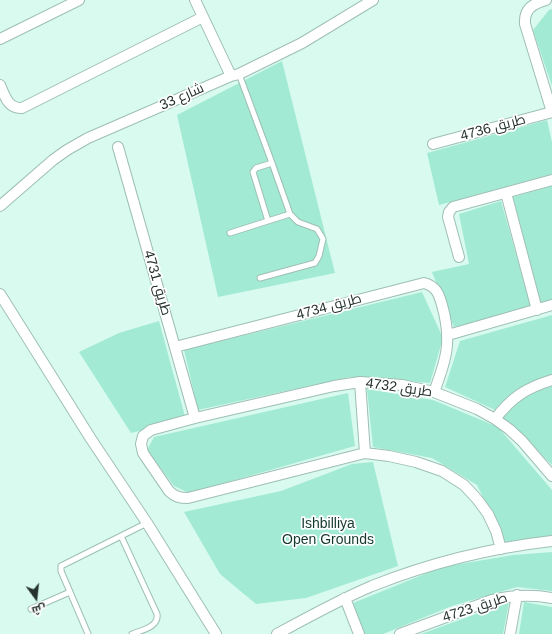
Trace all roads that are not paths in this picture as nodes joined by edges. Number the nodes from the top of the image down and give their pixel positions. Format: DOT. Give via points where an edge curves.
graph roads {
  1 [pos="79,0"];
  2 [pos="194,0"];
  3 [pos="546,0"];
  4 [pos="368,1"];
  5 [pos="203,17"];
  6 [pos="0,39"];
  7 [pos="235,75"];
  8 [pos="0,85"];
  9 [pos="552,112"];
  10 [pos="433,144"];
  11 [pos="118,147"];
  12 [pos="272,163"];
  13 [pos="552,180"];
  14 [pos="506,194"];
  15 [pos="0,206"];
  16 [pos="290,214"];
  17 [pos="268,221"];
  18 [pos="230,233"];
  19 [pos="459,257"];
  20 [pos="260,278"];
  21 [pos="0,294"];
  22 [pos="552,305"];
  23 [pos="537,310"];
  24 [pos="448,335"];
  25 [pos="175,347"];
  26 [pos="552,380"];
  27 [pos="360,382"];
  28 [pos="434,392"];
  29 [pos="195,418"];
  30 [pos="496,419"];
  31 [pos="365,453"];
  32 [pos="552,476"];
  33 [pos="147,523"];
  34 [pos="121,536"];
  35 [pos="552,541"];
  36 [pos="501,549"];
  37 [pos="70,592"];
  38 [pos="517,595"];
  39 [pos="345,598"];
  40 [pos="552,598"];
  41 [pos="31,609"];
  42 [pos="88,634"];
  43 [pos="132,634"];
  44 [pos="216,634"];
  45 [pos="277,634"];
  46 [pos="359,634"];
  47 [pos="400,634"];
  48 [pos="510,634"];
  1 -- 6 [label="street"];
  2 -- 5 [label="street"];
  3 -- 9 [label="street" via="528,9 525,24"];
  4 -- 7 [label="street, شارع 33" via="302,43"];
  5 -- 7 [label="street"];
  5 -- 8 [label="street" via="22,108 9,103"];
  7 -- 12 [label="lane"];
  7 -- 15 [label="street, شارع 33" via="88,138 53,160"];
  9 -- 10 [label="street, طريق 4736"];
  11 -- 25 [label="street, طريق 4731"];
  12 -- 16 [label="lane"];
  12 -- 17 [label="lane" via="256,168 253,172"];
  13 -- 14 [label="street"];
  14 -- 19 [label="street" via="453,207 449,212 448,217"];
  14 -- 23 [label="street"];
  16 -- 17 [label="lane"];
  16 -- 20 [label="lane" via="298,222 320,232 323,243 318,258 312,264"];
  17 -- 18 [label="lane"];
  21 -- 33 [label="street"];
  22 -- 23 [label="street"];
  23 -- 24 [label="street"];
  24 -- 25 [label="street, طريق 4734" via="439,294 436,288 424,283"];
  24 -- 28 [label="street, طريق 4734" via="446,358"];
  25 -- 29 [label="street, طريق 4731"];
  26 -- 30 [label="street" via="519,394 506,405"];
  27 -- 28 [label="street, طريق 4732" via="394,384"];
  27 -- 29 [label="street, طريق 4732"];
  27 -- 31 [label="street"];
  28 -- 30 [label="street, طريق 4732"];
  29 -- 31 [label="street, طريق 4732" via="150,430 143,436 141,444 143,453 168,491 181,498"];
  30 -- 32 [label="street, طريق 4732" via="522,441"];
  31 -- 36 [label="street" via="416,462 442,471 464,485 488,514"];
  33 -- 34 [label="lane"];
  33 -- 44 [label="street"];
  34 -- 37 [label="lane" via="62,564 61,571"];
  34 -- 43 [label="lane" via="157,614 156,622"];
  35 -- 36 [label="street"];
  36 -- 39 [label="street" via="428,566"];
  37 -- 41 [label="lane"];
  37 -- 42 [label="lane"];
  38 -- 40 [label="street, طريق 4723"];
  38 -- 47 [label="street, طريق 4723" via="492,600"];
  38 -- 48 [label="street"];
  39 -- 45 [label="street"];
  39 -- 46 [label="street"];
}
